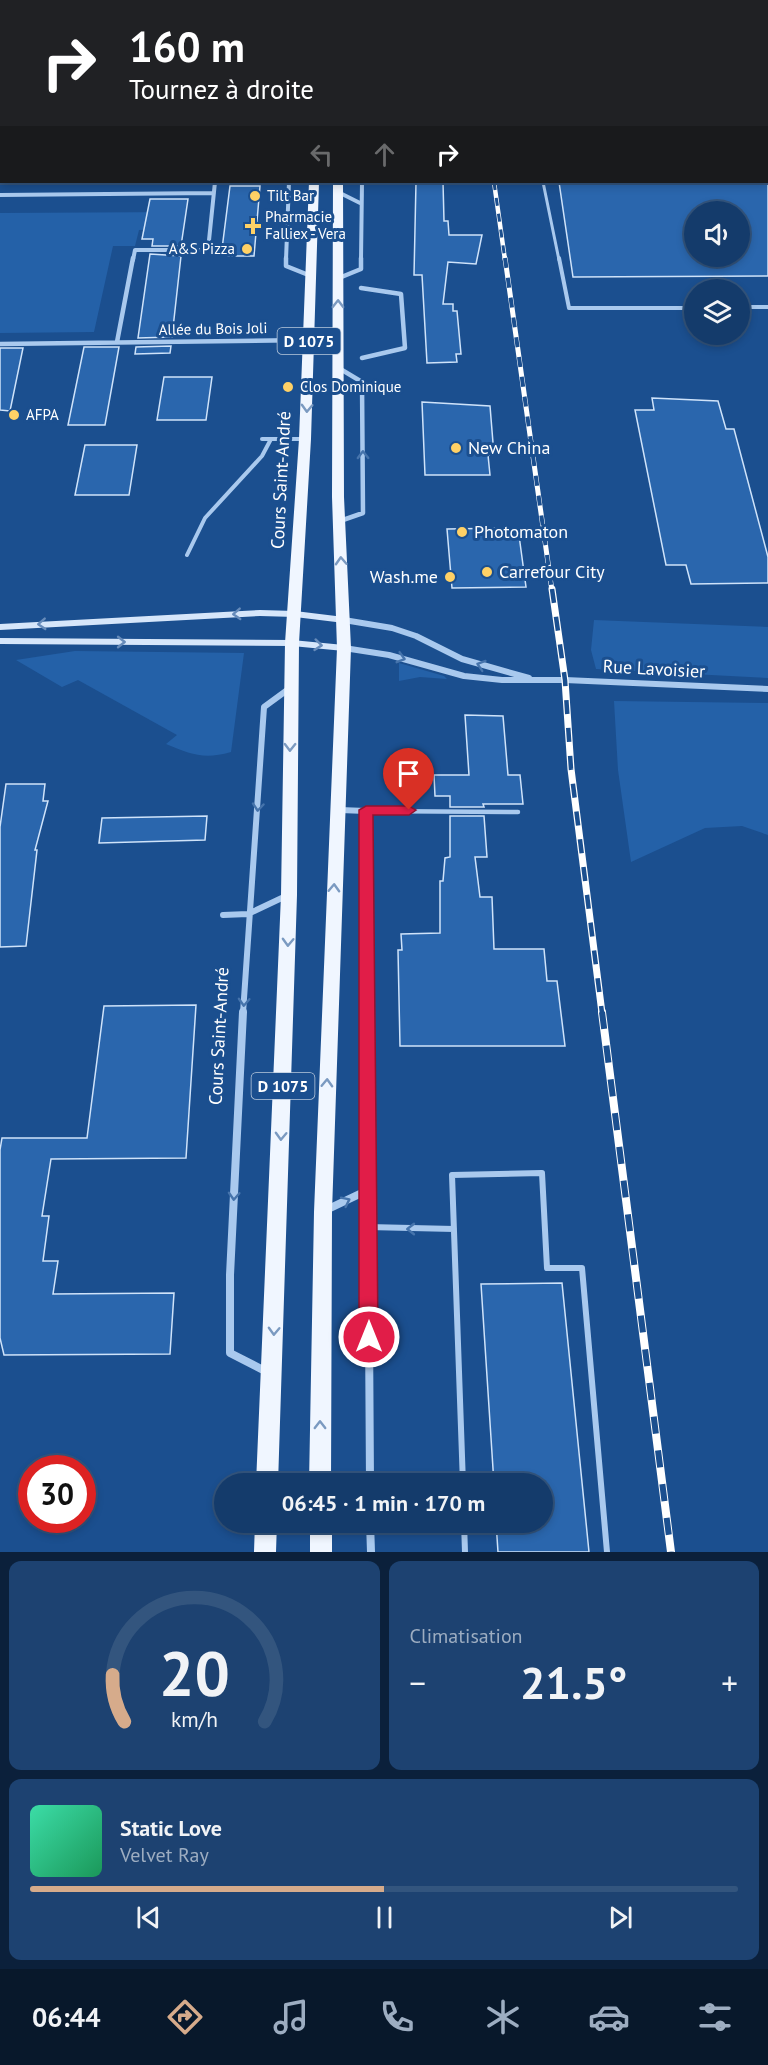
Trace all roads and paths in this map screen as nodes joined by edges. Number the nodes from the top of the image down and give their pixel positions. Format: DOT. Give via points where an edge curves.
graph roads {
  1 [pos="215,183"];
  2 [pos="289,183"];
  3 [pos="314,183"];
  4 [pos="362,183"];
  5 [pos="543,183"];
  6 [pos="338,187"];
  7 [pos="214,193"];
  8 [pos="0,195"];
  9 [pos="360,203"];
  10 [pos="311,276"];
  11 [pos="339,278"];
  12 [pos="361,288"];
  13 [pos="750,307"];
  14 [pos="768,307"];
  15 [pos="684,308"];
  16 [pos="309,340"];
  17 [pos="117,342"];
  18 [pos="0,344"];
  19 [pos="362,358"];
  20 [pos="337,367"];
  21 [pos="305,438"];
  22 [pos="262,439"];
  23 [pos="271,439"];
  24 [pos="339,522"];
  25 [pos="187,555"];
  26 [pos="295,614"];
  27 [pos="344,620"];
  28 [pos="0,627"];
  29 [pos="0,642"];
  30 [pos="292,642"];
  31 [pos="344,648"];
  32 [pos="538,680"];
  33 [pos="291,688"];
  34 [pos="768,689"];
  35 [pos="336,810"];
  36 [pos="366,810"];
  37 [pos="518,812"];
  38 [pos="290,895"];
  39 [pos="248,914"];
  40 [pos="224,915"];
  41 [pos="368,1190"];
  42 [pos="323,1212"];
  43 [pos="368,1227"];
  44 [pos="454,1229"];
  45 [pos="272,1375"];
  46 [pos="268,1473"];
  47 [pos="320,1473"];
  48 [pos="370,1473"];
  49 [pos="463,1473"];
  50 [pos="266,1533"];
  51 [pos="321,1533"];
  52 [pos="370,1533"];
  53 [pos="464,1533"];
  54 [pos="265,1552"];
  55 [pos="321,1552"];
  56 [pos="371,1552"];
  57 [pos="465,1552"];
  58 [pos="607,1552"];
  1 -- 7 [label="street"];
  2 -- 10 [label="street" via="286,266"];
  3 -- 10 [label="main road, Cours Saint-André / D 1075"];
  4 -- 9 [label="street"];
  5 -- 15 [label="lane" via="569,308"];
  6 -- 9 [label="street"];
  6 -- 11 [label="main road, D 1075"];
  7 -- 8 [label="street"];
  7 -- 17 [label="street" via="208,250 135,250"];
  9 -- 11 [label="street" via="361,269"];
  10 -- 16 [label="main road, Cours Saint-André / D 1075"];
  20 -- 11 [label="main road, D 1075, one-way"];
  12 -- 19 [label="street" via="401,294 405,348"];
  13 -- 14 [label="lane"];
  16 -- 17 [label="street, Allée du Bois Joli"];
  16 -- 21 [label="main road, Cours Saint-André / D 1075, one-way"];
  17 -- 18 [label="street, Allée du Bois Joli"];
  20 -- 24 [label="main road, D 1075"];
  24 -- 20 [label="street, one-way" via="363,513 362,382"];
  21 -- 23 [label="lane"];
  21 -- 26 [label="main road, Cours Saint-André / D 1075"];
  22 -- 23 [label="lane"];
  23 -- 25 [label="lane" via="262,456 205,518"];
  27 -- 24 [label="main road, D 1075, one-way"];
  26 -- 27 [label="main road"];
  26 -- 28 [label="main road, one-way"];
  26 -- 30 [label="main road, Cours Saint-André / D 1075"];
  27 -- 31 [label="main road, D 1075"];
  32 -- 27 [label="street, Rue Lavoisier, one-way" via="462,658 392,628"];
  29 -- 30 [label="main road, one-way"];
  30 -- 31 [label="main road, one-way"];
  30 -- 33 [label="main road, Cours Saint-André / D 1075"];
  31 -- 32 [label="street, Rue Lavoisier, one-way" via="389,655 464,676"];
  31 -- 35 [label="main road, D 1075"];
  32 -- 34 [label="street, Rue Lavoisier"];
  33 -- 38 [label="main road, Cours Saint-André / D 1075, one-way"];
  33 -- 39 [label="street, Cours Saint-André, one-way" via="264,707"];
  35 -- 36 [label="street"];
  42 -- 35 [label="main road, D 1075, one-way"];
  36 -- 37 [label="lane"];
  36 -- 41 [label="street"];
  38 -- 39 [label="street"];
  38 -- 45 [label="main road, Cours Saint-André / D 1075, one-way"];
  39 -- 40 [label="street"];
  39 -- 45 [label="street, Cours Saint-André, one-way" via="230,1275 230,1353"];
  42 -- 41 [label="street, one-way"];
  41 -- 43 [label="street"];
  47 -- 42 [label="main road, D 1075, one-way"];
  44 -- 43 [label="lane, one-way"];
  43 -- 48 [label="street"];
  44 -- 49 [label="lane"];
  44 -- 58 [label="lane" via="452,1175 542,1173 547,1268 582,1268"];
  45 -- 46 [label="main road, Cours Saint-André / D 1075"];
  50 -- 54 [label="main road"];
  51 -- 55 [label="main road"];
  52 -- 56 [label="street"];
  53 -- 57 [label="lane"];
}
